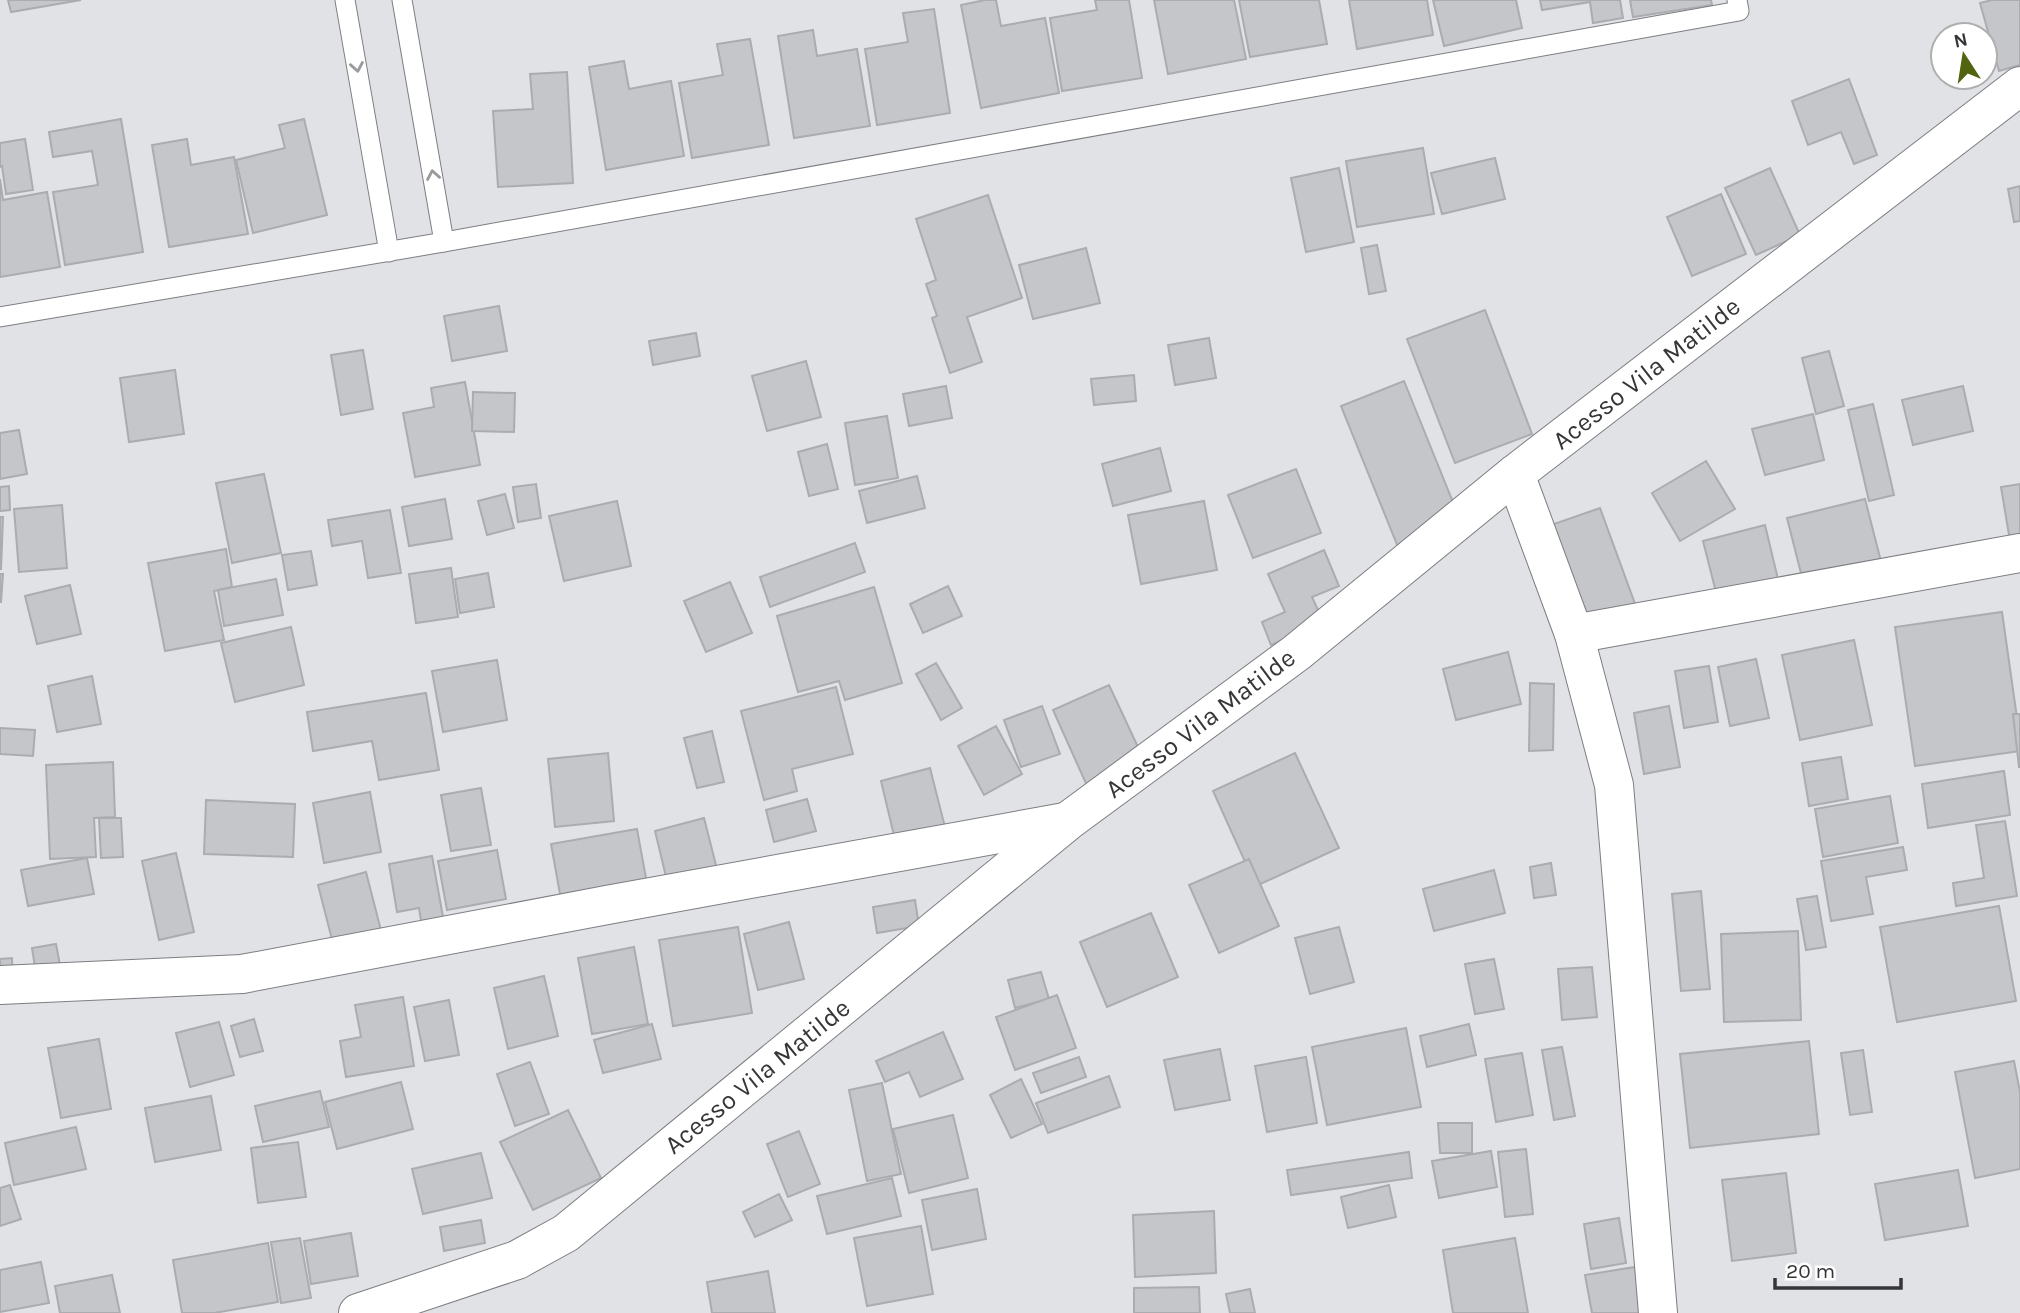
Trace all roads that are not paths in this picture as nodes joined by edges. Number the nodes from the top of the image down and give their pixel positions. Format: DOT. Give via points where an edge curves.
graph roads {
  1 [pos="345,0"];
  2 [pos="402,0"];
  3 [pos="1737,0"];
  4 [pos="2020,86"];
  5 [pos="444,242"];
  6 [pos="389,252"];
  7 [pos="0,317"];
  8 [pos="1515,474"];
  9 [pos="2020,553"];
  10 [pos="1574,634"];
  11 [pos="1068,821"];
  12 [pos="0,985"];
  13 [pos="358,1313"];
  14 [pos="1658,1313"];
  1 -- 6 [label="lane, one-way"];
  5 -- 2 [label="lane, one-way"];
  3 -- 5 [label="lane" via="1739,11"];
  4 -- 8 [label="street, Acesso Vila Matilde"];
  5 -- 6 [label="lane"];
  6 -- 7 [label="lane"];
  8 -- 10 [label="street"];
  8 -- 11 [label="street, Acesso Vila Matilde" via="1296,653"];
  9 -- 10 [label="street"];
  10 -- 14 [label="street" via="1614,786"];
  11 -- 12 [label="street" via="242,974"];
  11 -- 13 [label="street, Acesso Vila Matilde" via="566,1233 517,1260"];
}
